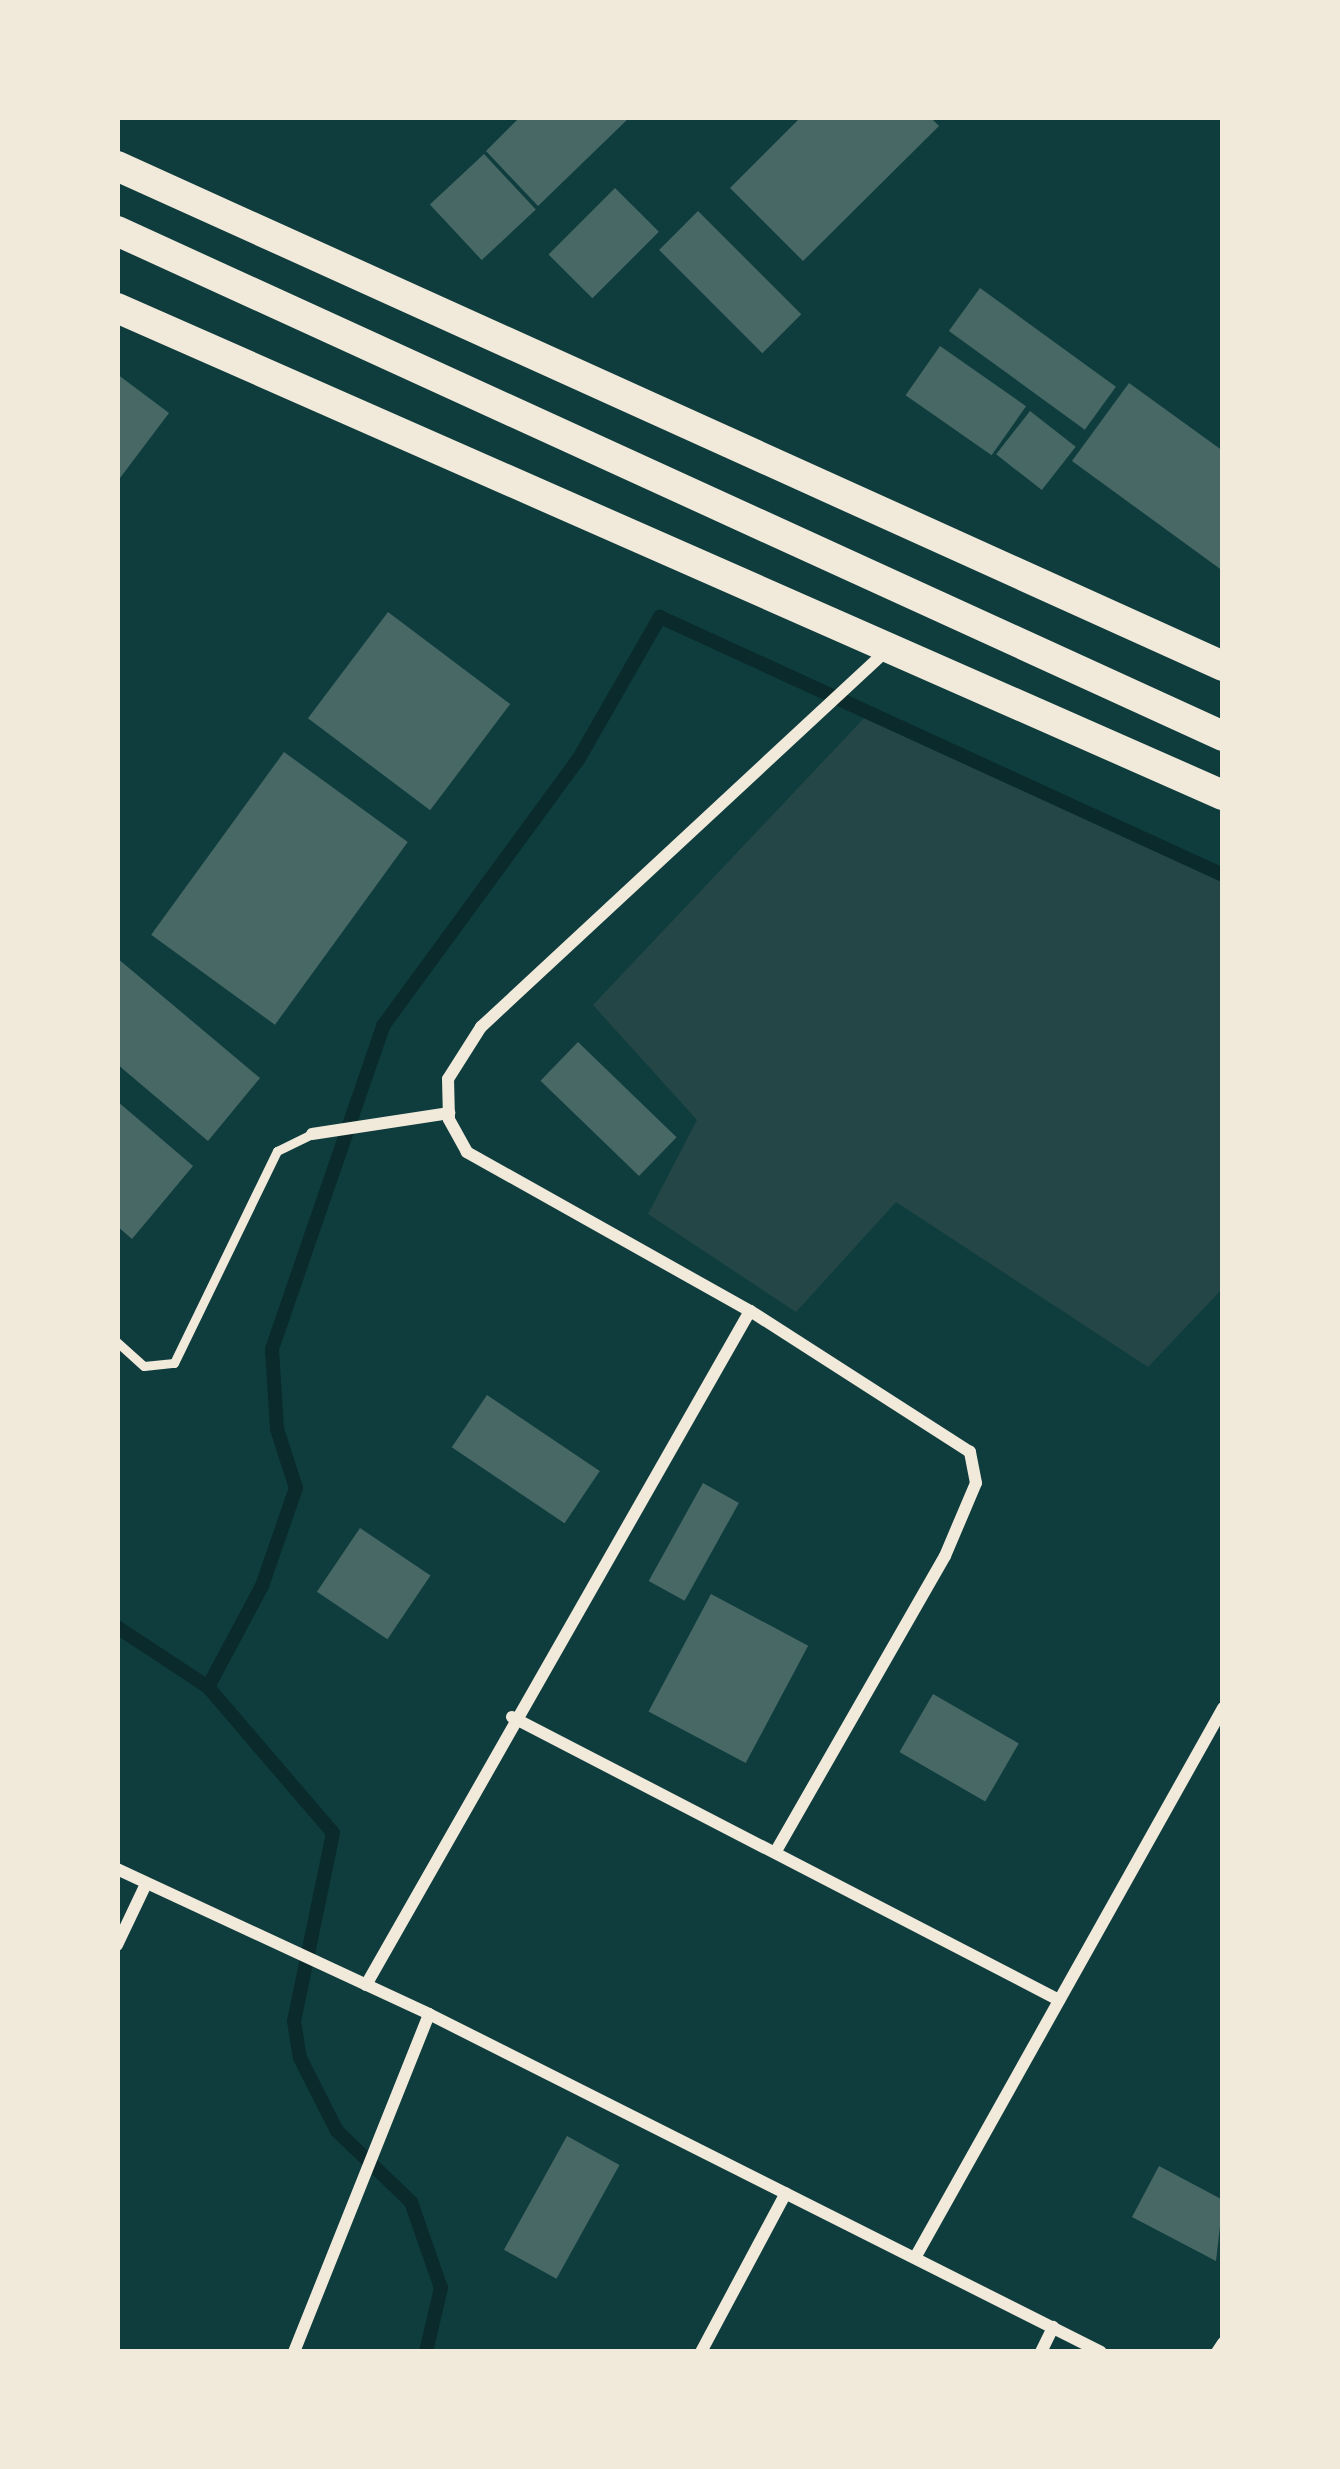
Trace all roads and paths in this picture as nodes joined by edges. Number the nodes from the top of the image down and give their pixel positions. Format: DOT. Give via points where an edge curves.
graph roads {
  1 [pos="117,166"];
  2 [pos="117,231"];
  3 [pos="117,308"];
  4 [pos="886,650"];
  5 [pos="1223,666"];
  6 [pos="1223,736"];
  7 [pos="1223,795"];
  8 [pos="448,1113"];
  9 [pos="312,1133"];
  10 [pos="750,1311"];
  11 [pos="117,1342"];
  12 [pos="1223,1708"];
  13 [pos="512,1717"];
  14 [pos="776,1851"];
  15 [pos="117,1869"];
  16 [pos="146,1884"];
  17 [pos="117,1945"];
  18 [pos="366,1985"];
  19 [pos="1059,2000"];
  20 [pos="429,2014"];
  21 [pos="786,2193"];
  22 [pos="916,2256"];
  23 [pos="1053,2327"];
  24 [pos="1223,2343"];
  25 [pos="294,2352"];
  26 [pos="701,2352"];
  27 [pos="1041,2352"];
  28 [pos="1101,2352"];
  29 [pos="1217,2352"];
  1 -- 5 [label="main road"];
  2 -- 6 [label="main road"];
  3 -- 4 [label="main road"];
  4 -- 7 [label="main road"];
  4 -- 8 [label="street" via="482,1027 448,1079"];
  8 -- 9 [label="street"];
  8 -- 10 [label="street" via="467,1152"];
  9 -- 11 [label="lane" via="277,1151 174,1363 144,1366"];
  10 -- 13 [label="street"];
  10 -- 14 [label="street" via="970,1452 976,1483 945,1556"];
  12 -- 19 [label="street"];
  13 -- 14 [label="street"];
  13 -- 18 [label="street"];
  14 -- 19 [label="street"];
  15 -- 16 [label="street"];
  16 -- 17 [label="street"];
  16 -- 18 [label="street"];
  18 -- 20 [label="street"];
  19 -- 22 [label="street"];
  20 -- 21 [label="street"];
  20 -- 25 [label="street"];
  21 -- 22 [label="street"];
  21 -- 26 [label="street"];
  22 -- 23 [label="street"];
  23 -- 27 [label="street"];
  23 -- 28 [label="street"];
  24 -- 29 [label="street"];
}
